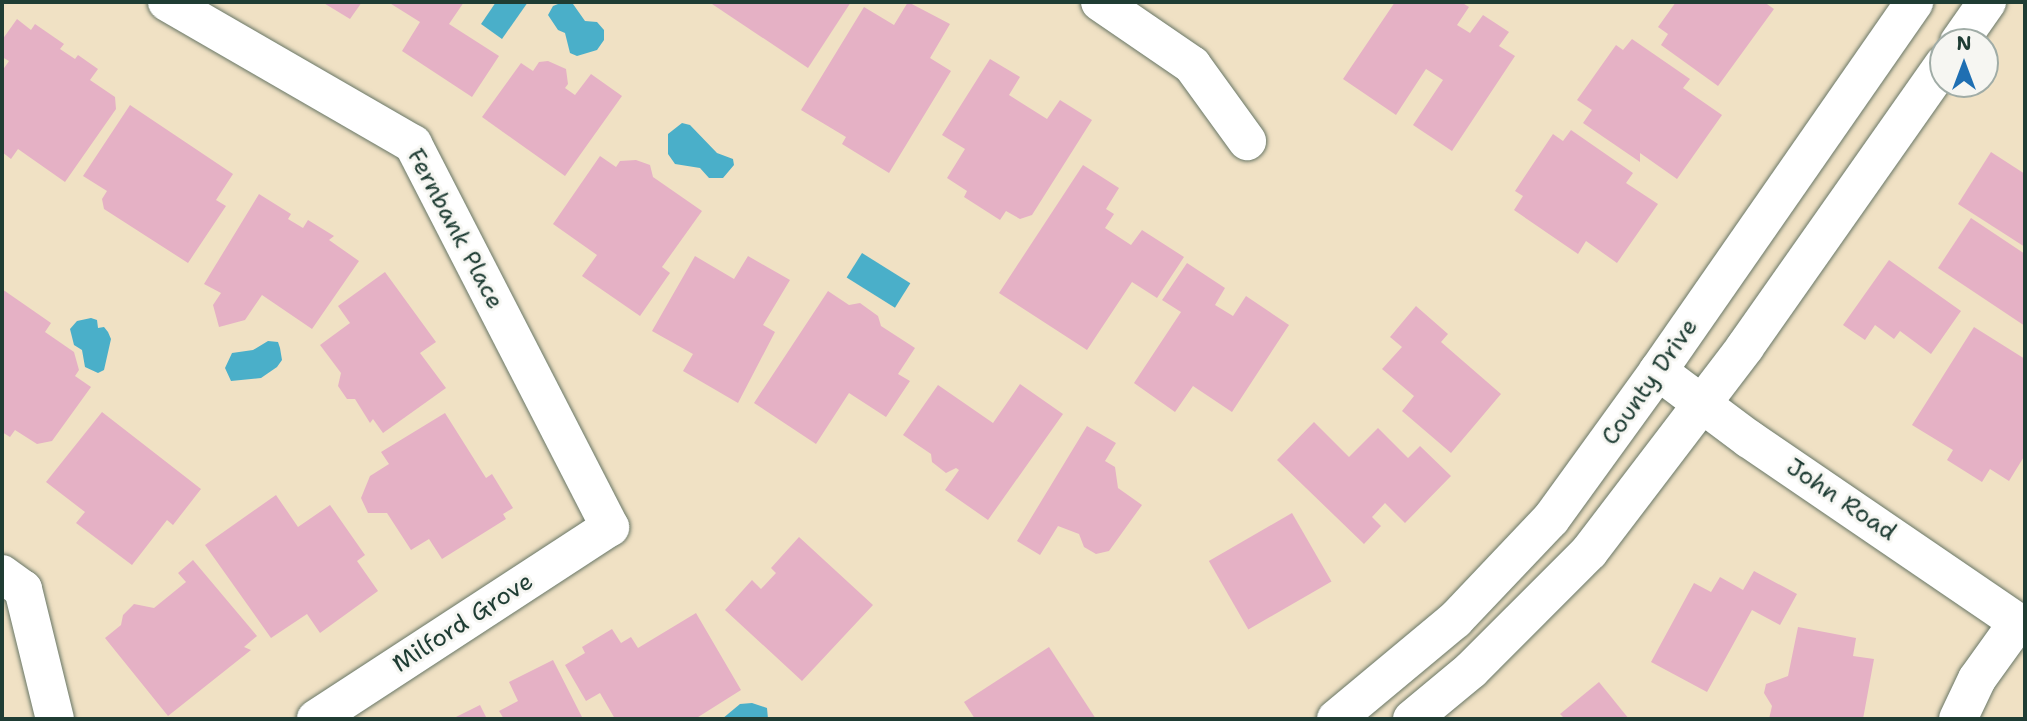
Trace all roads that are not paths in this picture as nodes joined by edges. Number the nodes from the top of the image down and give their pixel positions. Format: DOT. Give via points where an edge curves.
graph roads {
  1 [pos="167,2"];
  2 [pos="1100,2"];
  3 [pos="1914,2"];
  4 [pos="1987,2"];
  5 [pos="1969,28"];
  6 [pos="1929,85"];
  7 [pos="1247,141"];
  8 [pos="1658,371"];
  9 [pos="1703,404"];
  10 [pos="610,527"];
  11 [pos="2,574"];
  12 [pos="2022,624"];
  13 [pos="55,719"];
  14 [pos="316,719"];
  15 [pos="1336,719"];
  16 [pos="1412,719"];
  17 [pos="1958,719"];
  1 -- 10 [label="street, Fernbank Place" via="413,144"];
  2 -- 7 [label="street" via="1192,65"];
  3 -- 8 [label="street, County Drive"];
  4 -- 5 [label="street"];
  6 -- 9 [label="street"];
  8 -- 9 [label="street, John Road"];
  8 -- 15 [label="street, County Drive" via="1551,519 1455,620"];
  9 -- 12 [label="street, John Road"];
  9 -- 16 [label="street" via="1589,552 1471,670"];
  10 -- 14 [label="street, Milford Grove"];
  11 -- 13 [label="street" via="23,589"];
  12 -- 17 [label="street" via="1977,679"];
}
